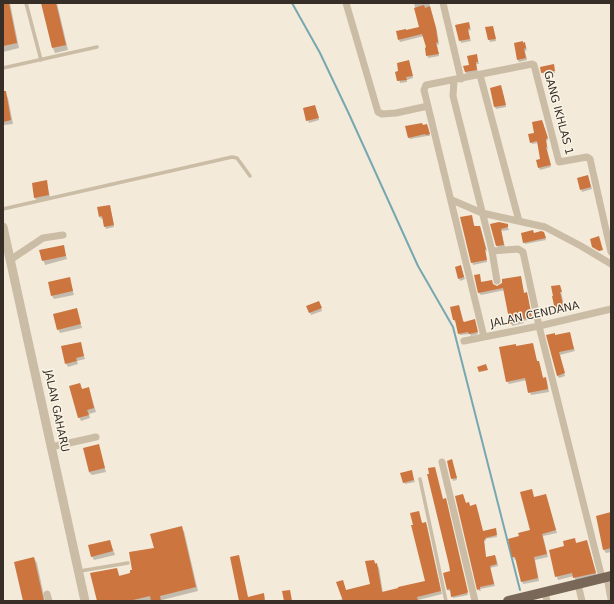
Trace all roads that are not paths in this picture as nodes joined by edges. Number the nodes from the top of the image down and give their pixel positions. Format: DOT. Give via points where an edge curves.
graph roads {
  1 [pos="26,3"];
  2 [pos="346,3"];
  3 [pos="443,3"];
  4 [pos="97,47"];
  5 [pos="41,60"];
  6 [pos="3,68"];
  7 [pos="480,75"];
  8 [pos="457,80"];
  9 [pos="428,106"];
  10 [pos="250,176"];
  11 [pos="452,200"];
  12 [pos="3,209"];
  13 [pos="482,213"];
  14 [pos="519,221"];
  15 [pos="3,227"];
  16 [pos="63,235"];
  17 [pos="492,251"];
  18 [pos="611,252"];
  19 [pos="10,260"];
  20 [pos="611,264"];
  21 [pos="497,281"];
  22 [pos="611,309"];
  23 [pos="539,326"];
  24 [pos="484,337"];
  25 [pos="464,341"];
  26 [pos="96,437"];
  27 [pos="51,447"];
  28 [pos="442,462"];
  29 [pos="420,479"];
  30 [pos="128,563"];
  31 [pos="79,571"];
  32 [pos="606,577"];
  33 [pos="578,584"];
  34 [pos="546,596"];
  35 [pos="611,599"];
  36 [pos="85,601"];
  37 [pos="446,601"];
  38 [pos="475,601"];
  39 [pos="508,601"];
  40 [pos="582,601"];
  1 -- 5 [label="lane"];
  2 -- 9 [label="street" via="378,112 396,113"];
  3 -- 8 [label="street"];
  4 -- 5 [label="lane"];
  5 -- 6 [label="lane"];
  7 -- 8 [label="street, GANG IKHLAS 1"];
  7 -- 14 [label="street"];
  7 -- 18 [label="street, GANG IKHLAS 1" via="534,65 558,162 587,157 590,159"];
  8 -- 9 [label="street, GANG IKHLAS 1" via="426,85 424,90"];
  8 -- 13 [label="street" via="453,96"];
  9 -- 11 [label="street"];
  10 -- 12 [label="lane" via="237,158 232,157"];
  11 -- 13 [label="street"];
  11 -- 24 [label="street"];
  13 -- 14 [label="street"];
  13 -- 17 [label="street"];
  14 -- 20 [label="street" via="545,227"];
  15 -- 19 [label="street, JALAN GAHARU"];
  16 -- 19 [label="street" via="43,238"];
  17 -- 21 [label="street"];
  17 -- 23 [label="street" via="518,248 522,250"];
  19 -- 27 [label="street, JALAN GAHARU"];
  22 -- 23 [label="street, JALAN CENDANA"];
  23 -- 24 [label="street, JALAN CENDANA"];
  23 -- 32 [label="street"];
  24 -- 25 [label="street, JALAN CENDANA"];
  26 -- 27 [label="street"];
  27 -- 31 [label="street, JALAN GAHARU"];
  28 -- 38 [label="street"];
  29 -- 37 [label="lane"];
  30 -- 31 [label="lane"];
  31 -- 36 [label="street, JALAN GAHARU"];
  32 -- 33 [label="main road"];
  32 -- 35 [label="street"];
  33 -- 34 [label="main road"];
  33 -- 40 [label="street"];
  34 -- 39 [label="main road"];
}
